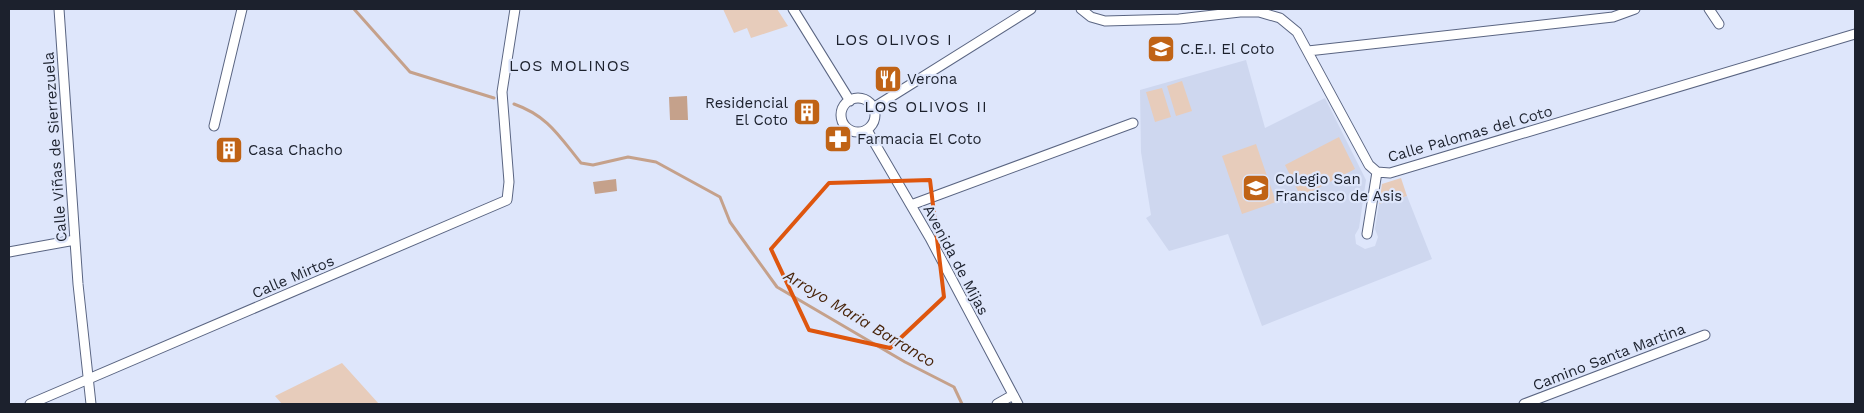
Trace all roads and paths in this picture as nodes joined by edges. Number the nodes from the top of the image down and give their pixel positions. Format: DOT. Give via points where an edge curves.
graph roads {
  1 [pos="59,9"];
  2 [pos="242,9"];
  3 [pos="515,9"];
  4 [pos="793,9"];
  5 [pos="1030,9"];
  6 [pos="1081,9"];
  7 [pos="1635,9"];
  8 [pos="1709,9"];
  9 [pos="1719,9"];
  10 [pos="1855,34"];
  11 [pos="1308,51"];
  12 [pos="850,101"];
  13 [pos="873,108"];
  14 [pos="1133,122"];
  15 [pos="214,126"];
  16 [pos="867,130"];
  17 [pos="1377,172"];
  18 [pos="911,205"];
  19 [pos="1367,234"];
  20 [pos="74,240"];
  21 [pos="9,252"];
  22 [pos="1705,335"];
  23 [pos="89,379"];
  24 [pos="1013,396"];
  25 [pos="30,404"];
  26 [pos="91,404"];
  27 [pos="997,404"];
  28 [pos="1018,404"];
  29 [pos="1524,404"];
  1 -- 20 [label="street, Calle Viñas de Sierrezuela"];
  2 -- 15 [label="street"];
  3 -- 23 [label="street, Calle Mirtos" via="502,92 509,182 507,200"];
  4 -- 12 [label="street"];
  5 -- 13 [label="street"];
  6 -- 11 [label="street, Calle Palomas del Coto" via="1105,22 1264,13 1288,24"];
  7 -- 11 [label="street" via="1613,17"];
  8 -- 9 [label="street" via="1719,24"];
  10 -- 17 [label="street, Calle Palomas del Coto" via="1390,173"];
  11 -- 17 [label="street, Calle Palomas del Coto" via="1369,165"];
  12 -- 13 [label="street" via="862,99"];
  12 -- 16 [label="street" via="841,113 845,125 855,132"];
  13 -- 16 [label="street" via="874,123"];
  14 -- 18 [label="street"];
  16 -- 18 [label="street, Avenida de Mijas"];
  17 -- 19 [label="street"];
  18 -- 24 [label="street, Avenida de Mijas"];
  20 -- 21 [label="street"];
  20 -- 23 [label="street, Calle Viñas de Sierrezuela"];
  22 -- 29 [label="street, Camino Santa Martina"];
  23 -- 25 [label="street, Calle Mirtos"];
  23 -- 26 [label="street, Calle Viñas de Sierrezuela"];
  24 -- 27 [label="street"];
  24 -- 28 [label="street, Avenida de Mijas"];
}
